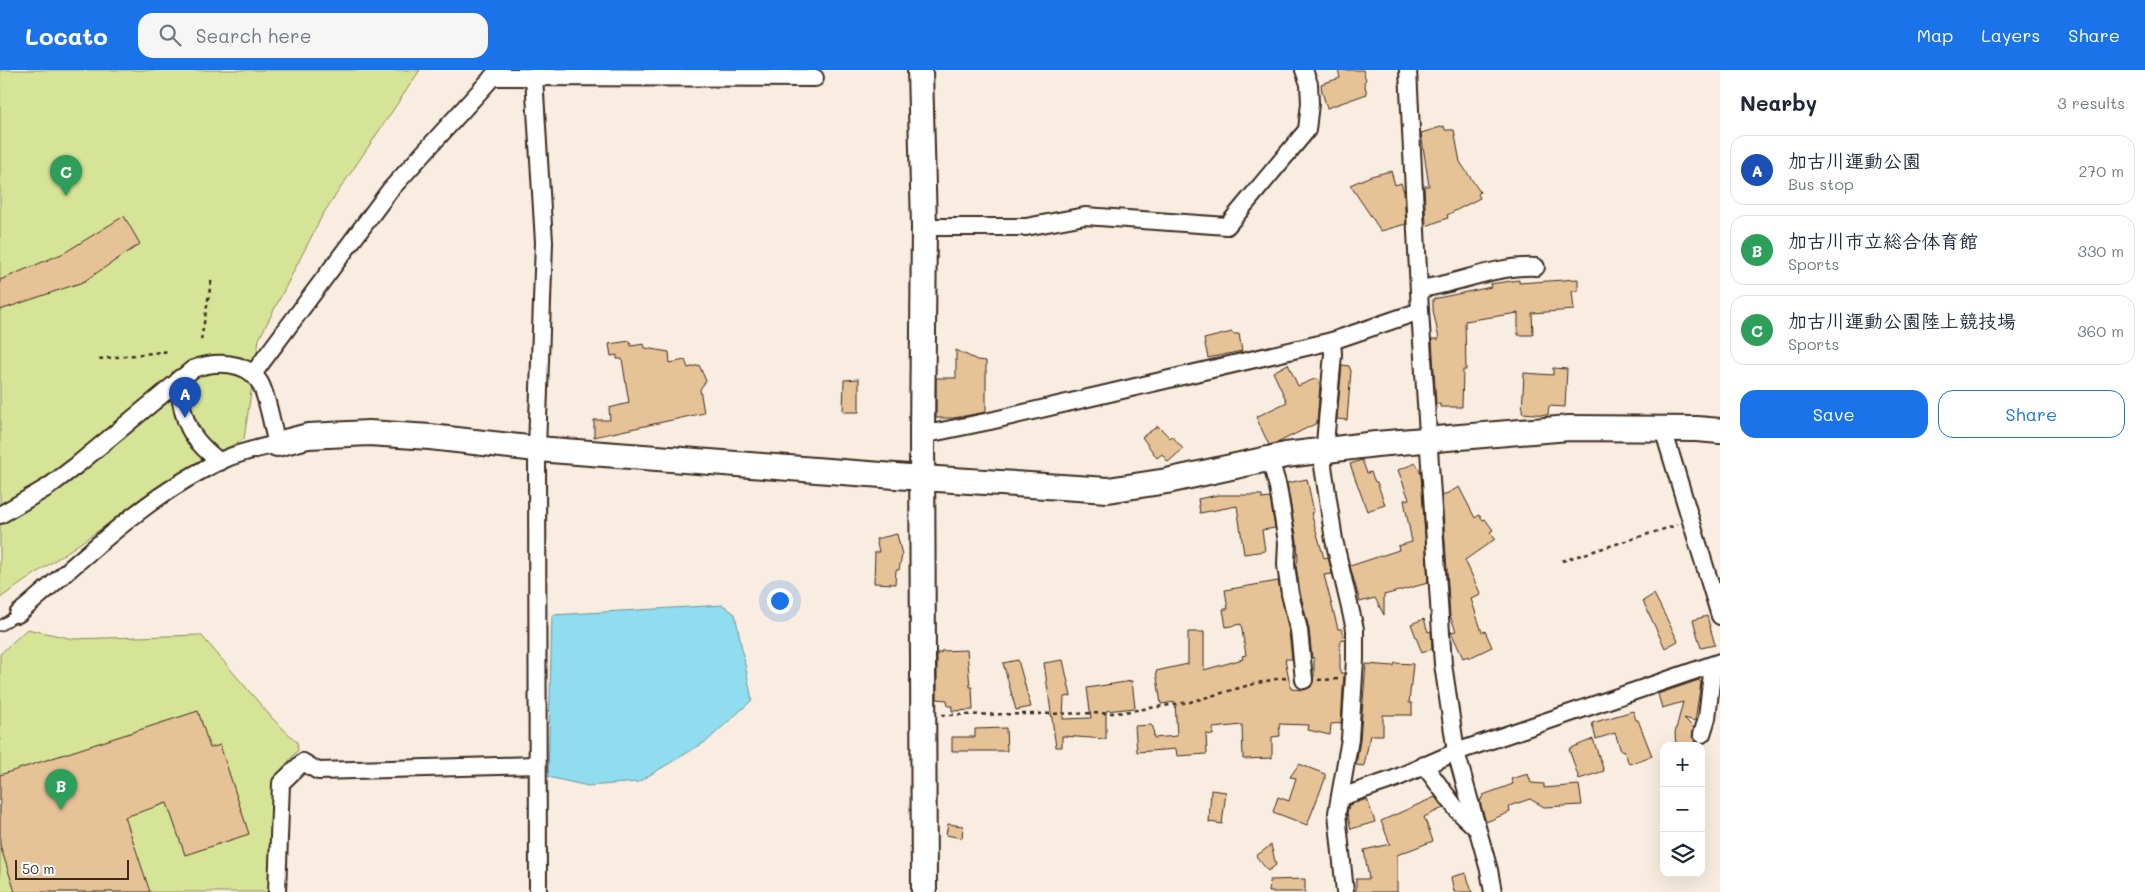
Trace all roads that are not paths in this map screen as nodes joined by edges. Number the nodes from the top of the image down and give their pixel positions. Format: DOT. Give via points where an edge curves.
graph roads {
  1 [pos="920,70"];
  2 [pos="1304,70"];
  3 [pos="1408,70"];
  4 [pos="496,73"];
  5 [pos="732,74"];
  6 [pos="534,77"];
  7 [pos="815,78"];
  8 [pos="924,227"];
  9 [pos="1536,267"];
  10 [pos="1419,289"];
  11 [pos="1420,311"];
  12 [pos="1332,341"];
  13 [pos="253,374"];
  14 [pos="180,378"];
  15 [pos="1663,429"];
  16 [pos="1720,431"];
  17 [pos="922,435"];
  18 [pos="1428,439"];
  19 [pos="277,444"];
  20 [pos="537,448"];
  21 [pos="1324,450"];
  22 [pos="1270,458"];
  23 [pos="220,462"];
  24 [pos="922,478"];
  25 [pos="0,515"];
  26 [pos="18,614"];
  27 [pos="1720,616"];
  28 [pos="0,626"];
  29 [pos="1717,663"];
  30 [pos="1304,680"];
  31 [pos="1702,734"];
  32 [pos="1456,752"];
  33 [pos="536,765"];
  34 [pos="1424,765"];
  35 [pos="1341,797"];
  36 [pos="1476,828"];
  37 [pos="276,892"];
  38 [pos="538,892"];
  39 [pos="924,892"];
  40 [pos="1345,892"];
  41 [pos="1493,892"];
  1 -- 8 [label="street"];
  2 -- 8 [label="street" via="1310,103 1307,130 1227,226 1084,216 1026,227"];
  3 -- 10 [label="street"];
  4 -- 6 [label="street"];
  4 -- 13 [label="street" via="390,190"];
  5 -- 6 [label="street"];
  5 -- 7 [label="street"];
  6 -- 20 [label="street" via="544,242"];
  8 -- 17 [label="street"];
  9 -- 10 [label="street" via="1501,269"];
  10 -- 11 [label="street"];
  11 -- 12 [label="street"];
  11 -- 18 [label="street"];
  12 -- 17 [label="street" via="990,422"];
  12 -- 21 [label="street"];
  13 -- 14 [label="street" via="237,366 220,364 201,366"];
  13 -- 19 [label="street" via="261,384"];
  14 -- 23 [label="street" via="181,401 190,432 200,446"];
  14 -- 25 [label="street" via="77,465"];
  15 -- 16 [label="street"];
  15 -- 18 [label="street" via="1569,428"];
  15 -- 27 [label="street"];
  17 -- 24 [label="street"];
  18 -- 21 [label="street"];
  18 -- 32 [label="street" via="1443,664"];
  19 -- 20 [label="street" via="308,436 369,433"];
  19 -- 23 [label="street"];
  20 -- 24 [label="street"];
  20 -- 33 [label="street"];
  21 -- 22 [label="street"];
  21 -- 35 [label="street" via="1322,466 1334,540 1355,629 1350,739"];
  22 -- 24 [label="street" via="1168,481 1108,490"];
  22 -- 30 [label="street" via="1287,542 1286,565 1299,630"];
  23 -- 26 [label="street" via="183,481 131,519"];
  24 -- 39 [label="street"];
  26 -- 28 [label="lane"];
  29 -- 31 [label="street" via="1708,718"];
  29 -- 32 [label="street"];
  32 -- 34 [label="street"];
  32 -- 36 [label="street"];
  33 -- 37 [label="street" via="318,771 303,762 281,783"];
  33 -- 38 [label="street"];
  34 -- 35 [label="street"];
  34 -- 36 [label="street" via="1458,811"];
  35 -- 40 [label="street" via="1337,813"];
  36 -- 41 [label="street"];
}
